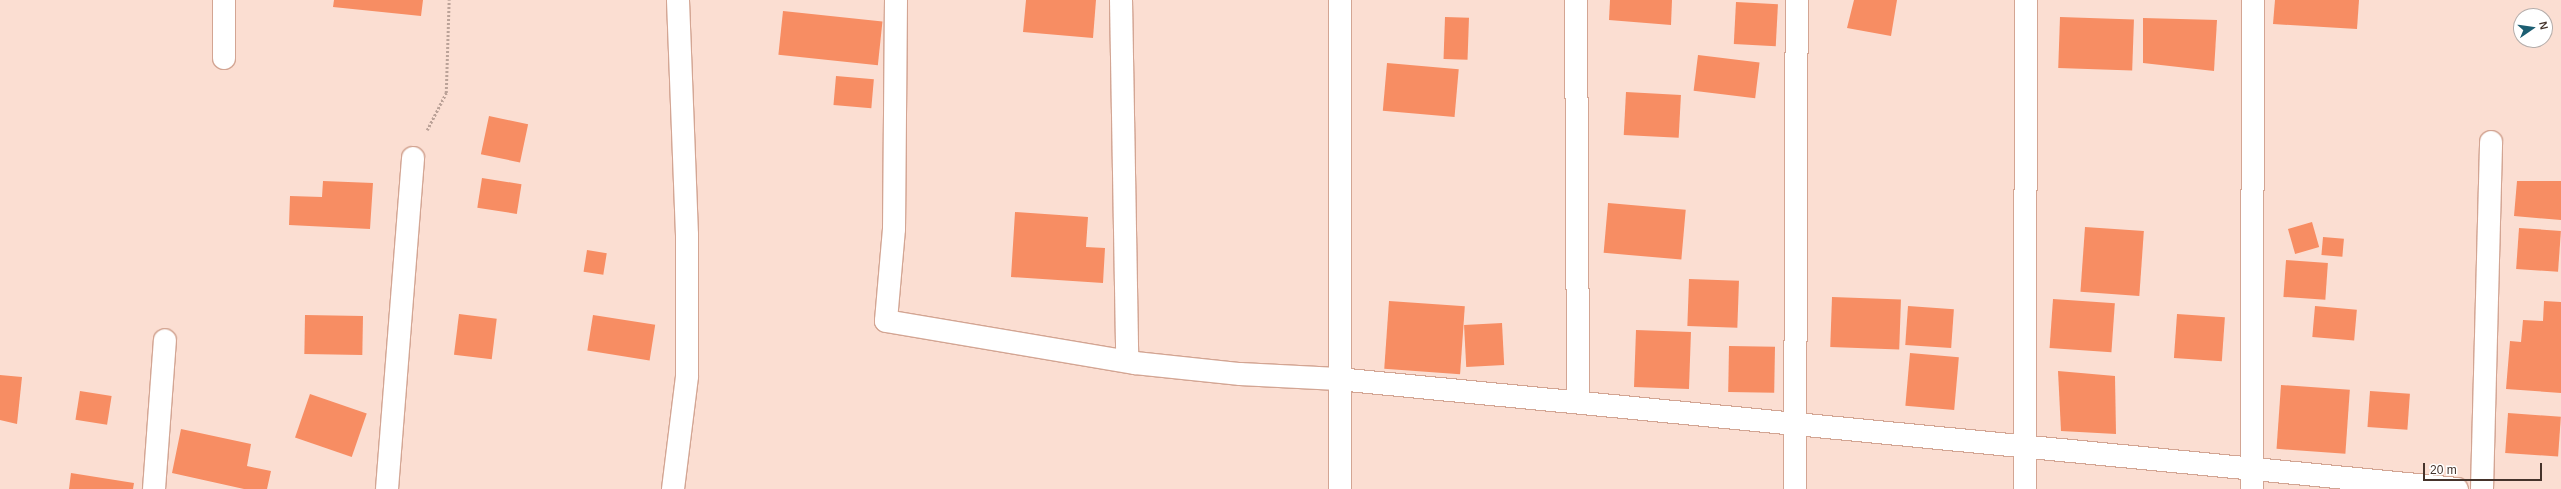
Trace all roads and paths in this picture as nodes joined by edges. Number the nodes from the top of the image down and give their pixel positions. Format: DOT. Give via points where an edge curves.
graph roads {
  1 [pos="224,0"];
  2 [pos="449,0"];
  3 [pos="678,0"];
  4 [pos="896,0"];
  5 [pos="1121,0"];
  6 [pos="1340,0"];
  7 [pos="1576,0"];
  8 [pos="1797,0"];
  9 [pos="2026,0"];
  10 [pos="2253,0"];
  11 [pos="224,58"];
  12 [pos="2491,142"];
  13 [pos="413,158"];
  14 [pos="165,340"];
  15 [pos="1127,361"];
  16 [pos="1338,379"];
  17 [pos="1578,402"];
  18 [pos="1795,424"];
  19 [pos="2025,446"];
  20 [pos="2253,479"];
  21 [pos="154,489"];
  22 [pos="387,489"];
  23 [pos="673,489"];
  24 [pos="1340,489"];
  25 [pos="1795,489"];
  26 [pos="2025,489"];
  27 [pos="2457,489"];
  28 [pos="2482,489"];
  1 -- 11 [label="street"];
  2 -- 13 [label="path" via="446,94"];
  3 -- 23 [label="street" via="687,235 687,376"];
  4 -- 15 [label="street" via="894,229 886,321"];
  5 -- 15 [label="street"];
  6 -- 16 [label="street"];
  7 -- 17 [label="street"];
  8 -- 18 [label="street"];
  9 -- 19 [label="street" via="2029,81"];
  10 -- 20 [label="street"];
  12 -- 28 [label="street"];
  13 -- 22 [label="street"];
  14 -- 21 [label="street"];
  15 -- 16 [label="street" via="1240,374"];
  16 -- 17 [label="street"];
  16 -- 24 [label="street"];
  17 -- 18 [label="street"];
  18 -- 19 [label="street"];
  18 -- 25 [label="street"];
  19 -- 20 [label="street"];
  19 -- 26 [label="street"];
  20 -- 27 [label="street"];
}
